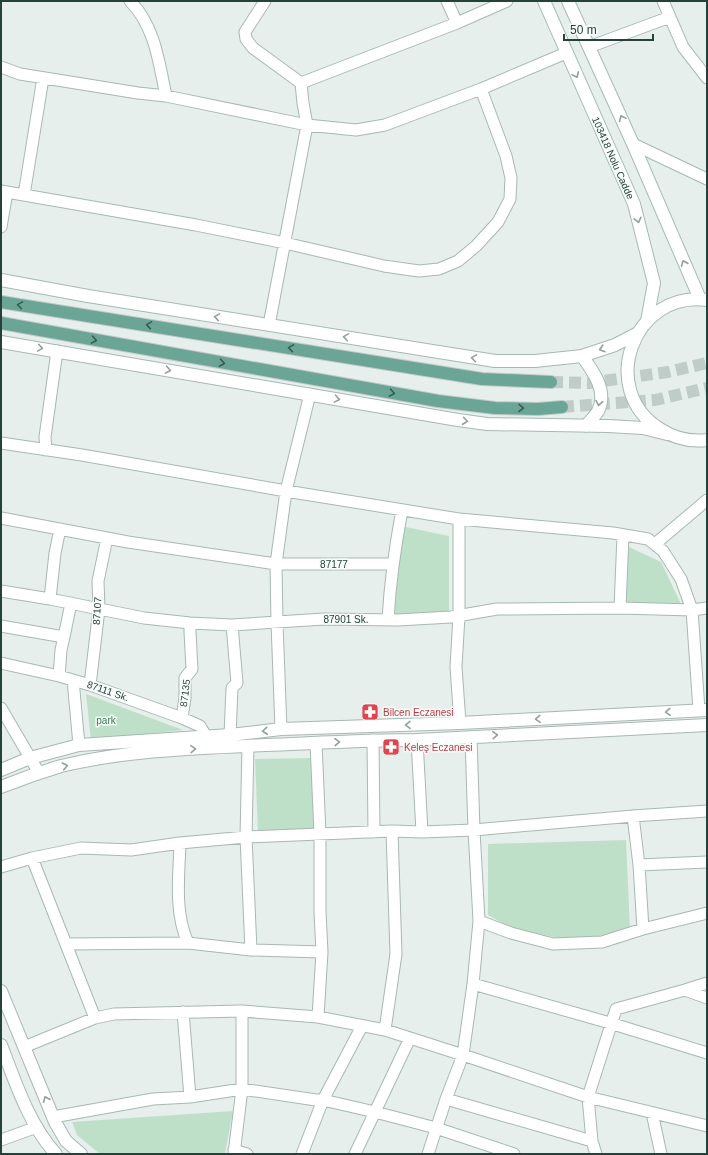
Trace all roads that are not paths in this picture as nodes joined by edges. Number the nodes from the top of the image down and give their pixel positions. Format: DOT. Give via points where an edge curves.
graph roads {
  1 [pos="130,1"];
  2 [pos="265,1"];
  3 [pos="447,1"];
  4 [pos="507,1"];
  5 [pos="544,1"];
  6 [pos="568,1"];
  7 [pos="663,1"];
  8 [pos="670,17"];
  9 [pos="457,22"];
  10 [pos="589,47"];
  11 [pos="566,53"];
  12 [pos="1,67"];
  13 [pos="43,78"];
  14 [pos="707,78"];
  15 [pos="301,83"];
  16 [pos="481,89"];
  17 [pos="166,96"];
  18 [pos="307,125"];
  19 [pos="633,144"];
  20 [pos="707,179"];
  21 [pos="4,192"];
  22 [pos="24,195"];
  23 [pos="1,227"];
  24 [pos="285,243"];
  25 [pos="1,280"];
  26 [pos="703,300"];
  27 [pos="1,302"];
  28 [pos="647,321"];
  29 [pos="1,323"];
  30 [pos="269,325"];
  31 [pos="638,333"];
  32 [pos="1,342"];
  33 [pos="57,351"];
  34 [pos="582,356"];
  35 [pos="551,382"];
  36 [pos="310,394"];
  37 [pos="562,407"];
  38 [pos="586,426"];
  39 [pos="667,434"];
  40 [pos="707,440"];
  41 [pos="1,444"];
  42 [pos="46,450"];
  43 [pos="286,491"];
  44 [pos="707,500"];
  45 [pos="402,510"];
  46 [pos="1,518"];
  47 [pos="458,519"];
  48 [pos="60,529"];
  49 [pos="623,535"];
  50 [pos="107,538"];
  51 [pos="655,544"];
  52 [pos="276,564"];
  53 [pos="393,564"];
  54 [pos="1,591"];
  55 [pos="50,599"];
  56 [pos="71,603"];
  57 [pos="620,608"];
  58 [pos="707,608"];
  59 [pos="99,609"];
  60 [pos="692,610"];
  61 [pos="459,616"];
  62 [pos="388,620"];
  63 [pos="190,623"];
  64 [pos="277,623"];
  65 [pos="232,624"];
  66 [pos="1,626"];
  67 [pos="64,637"];
  68 [pos="1,663"];
  69 [pos="59,676"];
  70 [pos="72,680"];
  71 [pos="90,685"];
  72 [pos="1,708"];
  73 [pos="703,710"];
  74 [pos="182,718"];
  75 [pos="460,723"];
  76 [pos="707,725"];
  77 [pos="281,729"];
  78 [pos="230,735"];
  79 [pos="206,736"];
  80 [pos="471,737"];
  81 [pos="373,740"];
  82 [pos="417,740"];
  83 [pos="316,743"];
  84 [pos="79,745"];
  85 [pos="248,746"];
  86 [pos="30,758"];
  87 [pos="1,770"];
  88 [pos="39,773"];
  89 [pos="1,787"];
  90 [pos="707,812"];
  91 [pos="633,816"];
  92 [pos="474,830"];
  93 [pos="392,831"];
  94 [pos="374,832"];
  95 [pos="422,832"];
  96 [pos="320,834"];
  97 [pos="246,837"];
  98 [pos="180,843"];
  99 [pos="32,858"];
  100 [pos="707,862"];
  101 [pos="639,866"];
  102 [pos="1,867"];
  103 [pos="707,913"];
  104 [pos="479,921"];
  105 [pos="643,929"];
  106 [pos="188,943"];
  107 [pos="66,944"];
  108 [pos="251,950"];
  109 [pos="322,952"];
  110 [pos="707,983"];
  111 [pos="473,984"];
  112 [pos="1,990"];
  113 [pos="685,990"];
  114 [pos="707,998"];
  115 [pos="242,1011"];
  116 [pos="183,1012"];
  117 [pos="318,1017"];
  118 [pos="95,1018"];
  119 [pos="610,1023"];
  120 [pos="362,1026"];
  121 [pos="385,1030"];
  122 [pos="410,1038"];
  123 [pos="24,1047"];
  124 [pos="2,1052"];
  125 [pos="707,1053"];
  126 [pos="463,1055"];
  127 [pos="242,1089"];
  128 [pos="588,1096"];
  129 [pos="190,1097"];
  130 [pos="323,1100"];
  131 [pos="446,1100"];
  132 [pos="376,1112"];
  133 [pos="652,1113"];
  134 [pos="53,1116"];
  135 [pos="707,1126"];
  136 [pos="37,1127"];
  137 [pos="436,1128"];
  138 [pos="1,1140"];
  139 [pos="592,1141"];
  140 [pos="234,1152"];
  141 [pos="56,1154"];
  142 [pos="81,1154"];
  143 [pos="247,1154"];
  144 [pos="302,1154"];
  145 [pos="355,1154"];
  146 [pos="428,1154"];
  147 [pos="514,1154"];
  148 [pos="596,1154"];
  149 [pos="661,1154"];
  1 -- 17 [label="street" via="150,29"];
  2 -- 15 [label="street" via="245,32 246,39 254,48"];
  3 -- 9 [label="street"];
  4 -- 9 [label="street"];
  5 -- 11 [label="street, 103418 Nolu Cadde"];
  6 -- 10 [label="street"];
  7 -- 8 [label="street"];
  8 -- 10 [label="street"];
  8 -- 14 [label="street" via="683,47"];
  9 -- 15 [label="street"];
  19 -- 10 [label="street, one-way"];
  11 -- 16 [label="street"];
  11 -- 28 [label="street, 103418 Nolu Cadde, one-way" via="634,204 654,283"];
  12 -- 13 [label="street"];
  13 -- 17 [label="street"];
  13 -- 22 [label="street"];
  15 -- 18 [label="street"];
  16 -- 18 [label="street" via="385,125 356,130"];
  16 -- 24 [label="street" via="506,156 511,178 510,199 498,222 458,261 438,269 419,271 384,266"];
  17 -- 18 [label="street"];
  18 -- 24 [label="street"];
  19 -- 20 [label="street"];
  26 -- 19 [label="street, one-way"];
  21 -- 22 [label="street"];
  21 -- 23 [label="street"];
  22 -- 24 [label="street"];
  24 -- 30 [label="street"];
  30 -- 25 [label="street, one-way" via="96,298"];
  26 -- 28 [label="street" via="685,300 671,305"];
  35 -- 27 [label="main road, one-way" via="482,379"];
  28 -- 31 [label="street"];
  29 -- 37 [label="main road, one-way" via="438,401 495,408"];
  34 -- 30 [label="street, one-way" via="495,362"];
  31 -- 34 [label="street, one-way" via="615,345"];
  31 -- 39 [label="street" via="631,346 628,361 630,390 635,404 644,416"];
  32 -- 33 [label="street, one-way"];
  33 -- 36 [label="street, one-way"];
  33 -- 42 [label="street" via="44,437"];
  34 -- 38 [label="street, one-way" via="596,376 601,397 598,410"];
  36 -- 38 [label="street, one-way" via="487,424"];
  36 -- 43 [label="street"];
  38 -- 39 [label="street" via="643,428"];
  39 -- 40 [label="street" via="692,440"];
  41 -- 42 [label="street"];
  42 -- 43 [label="street"];
  43 -- 45 [label="street"];
  43 -- 52 [label="street"];
  44 -- 51 [label="street"];
  45 -- 47 [label="street"];
  45 -- 53 [label="street"];
  46 -- 48 [label="street, 87177"];
  47 -- 49 [label="street"];
  47 -- 61 [label="street"];
  48 -- 50 [label="street, 87177"];
  48 -- 55 [label="street"];
  49 -- 51 [label="street" via="648,539"];
  49 -- 57 [label="street"];
  50 -- 52 [label="street, 87177"];
  50 -- 59 [label="street, 87107" via="98,581"];
  51 -- 60 [label="street" via="663,551 681,579"];
  52 -- 53 [label="street, 87177"];
  52 -- 64 [label="street"];
  53 -- 62 [label="street"];
  54 -- 55 [label="street, 87901 Sk."];
  55 -- 56 [label="street, 87901 Sk."];
  56 -- 59 [label="street, 87901 Sk."];
  56 -- 67 [label="street"];
  57 -- 60 [label="street, 87901 Sk."];
  57 -- 61 [label="street, 87901 Sk." via="497,609"];
  58 -- 60 [label="street, 87901 Sk."];
  59 -- 63 [label="street, 87901 Sk." via="144,618"];
  59 -- 71 [label="street, 87107"];
  60 -- 73 [label="street"];
  61 -- 62 [label="street, 87901 Sk."];
  61 -- 75 [label="street" via="456,667"];
  62 -- 64 [label="street, 87901 Sk." via="324,619"];
  63 -- 65 [label="street, 87901 Sk."];
  63 -- 74 [label="street, 87135" via="192,669 185,678"];
  64 -- 65 [label="street, 87901 Sk."];
  64 -- 77 [label="street"];
  65 -- 78 [label="street" via="237,683 232,688"];
  66 -- 67 [label="street"];
  67 -- 69 [label="street"];
  68 -- 69 [label="street, 87111 Sk."];
  69 -- 70 [label="street, 87111 Sk."];
  70 -- 71 [label="street, 87111 Sk."];
  70 -- 84 [label="street"];
  71 -- 74 [label="street, 87111 Sk."];
  72 -- 86 [label="street"];
  73 -- 75 [label="street, one-way"];
  74 -- 79 [label="street, 87111 Sk." via="200,726"];
  75 -- 77 [label="street, one-way"];
  80 -- 76 [label="street, one-way"];
  77 -- 78 [label="street, one-way"];
  78 -- 79 [label="street"];
  79 -- 84 [label="street"];
  80 -- 82 [label="street"];
  80 -- 92 [label="street"];
  81 -- 82 [label="street"];
  83 -- 81 [label="street, one-way"];
  81 -- 94 [label="street"];
  82 -- 95 [label="street"];
  83 -- 85 [label="street"];
  83 -- 96 [label="street"];
  84 -- 86 [label="street"];
  88 -- 85 [label="street, one-way" via="107,757 179,749"];
  85 -- 97 [label="street"];
  86 -- 87 [label="street"];
  86 -- 88 [label="street"];
  88 -- 89 [label="street"];
  90 -- 91 [label="street"];
  91 -- 92 [label="street"];
  91 -- 101 [label="street"];
  92 -- 95 [label="street"];
  92 -- 104 [label="street"];
  93 -- 94 [label="street"];
  93 -- 95 [label="street"];
  93 -- 121 [label="street" via="396,954"];
  94 -- 96 [label="street"];
  96 -- 97 [label="street"];
  96 -- 109 [label="street" via="319,896"];
  97 -- 98 [label="street"];
  97 -- 108 [label="street"];
  98 -- 99 [label="street" via="131,850 81,848"];
  98 -- 106 [label="street" via="178,895 183,933"];
  99 -- 102 [label="street"];
  99 -- 107 [label="street"];
  100 -- 101 [label="street"];
  101 -- 105 [label="street"];
  103 -- 105 [label="street"];
  104 -- 105 [label="street" via="553,944 602,942"];
  104 -- 111 [label="street"];
  106 -- 107 [label="street"];
  106 -- 108 [label="street"];
  107 -- 118 [label="street"];
  108 -- 109 [label="street"];
  109 -- 117 [label="street"];
  110 -- 113 [label="street"];
  111 -- 119 [label="street"];
  111 -- 126 [label="street"];
  112 -- 123 [label="street"];
  113 -- 114 [label="street"];
  113 -- 119 [label="street" via="616,1009"];
  115 -- 116 [label="street"];
  115 -- 117 [label="street"];
  115 -- 127 [label="street"];
  116 -- 118 [label="street" via="114,1014"];
  116 -- 129 [label="street"];
  117 -- 120 [label="street"];
  118 -- 123 [label="street"];
  119 -- 125 [label="street"];
  119 -- 128 [label="street"];
  120 -- 121 [label="street"];
  120 -- 130 [label="street"];
  121 -- 122 [label="street"];
  122 -- 126 [label="street"];
  122 -- 132 [label="street"];
  134 -- 123 [label="street, one-way"];
  124 -- 136 [label="street"];
  126 -- 128 [label="street"];
  126 -- 131 [label="street"];
  127 -- 129 [label="street"];
  127 -- 130 [label="street"];
  127 -- 140 [label="street"];
  128 -- 133 [label="street"];
  128 -- 139 [label="street"];
  129 -- 134 [label="street" via="152,1099"];
  130 -- 132 [label="street"];
  130 -- 144 [label="street"];
  131 -- 137 [label="street"];
  131 -- 139 [label="street"];
  132 -- 137 [label="street"];
  132 -- 145 [label="street"];
  133 -- 135 [label="street"];
  133 -- 149 [label="street"];
  134 -- 142 [label="street" via="66,1141"];
  136 -- 138 [label="street"];
  136 -- 141 [label="street" via="47,1145"];
  137 -- 146 [label="street"];
  137 -- 147 [label="street"];
  139 -- 148 [label="street"];
  140 -- 143 [label="street"];
}
